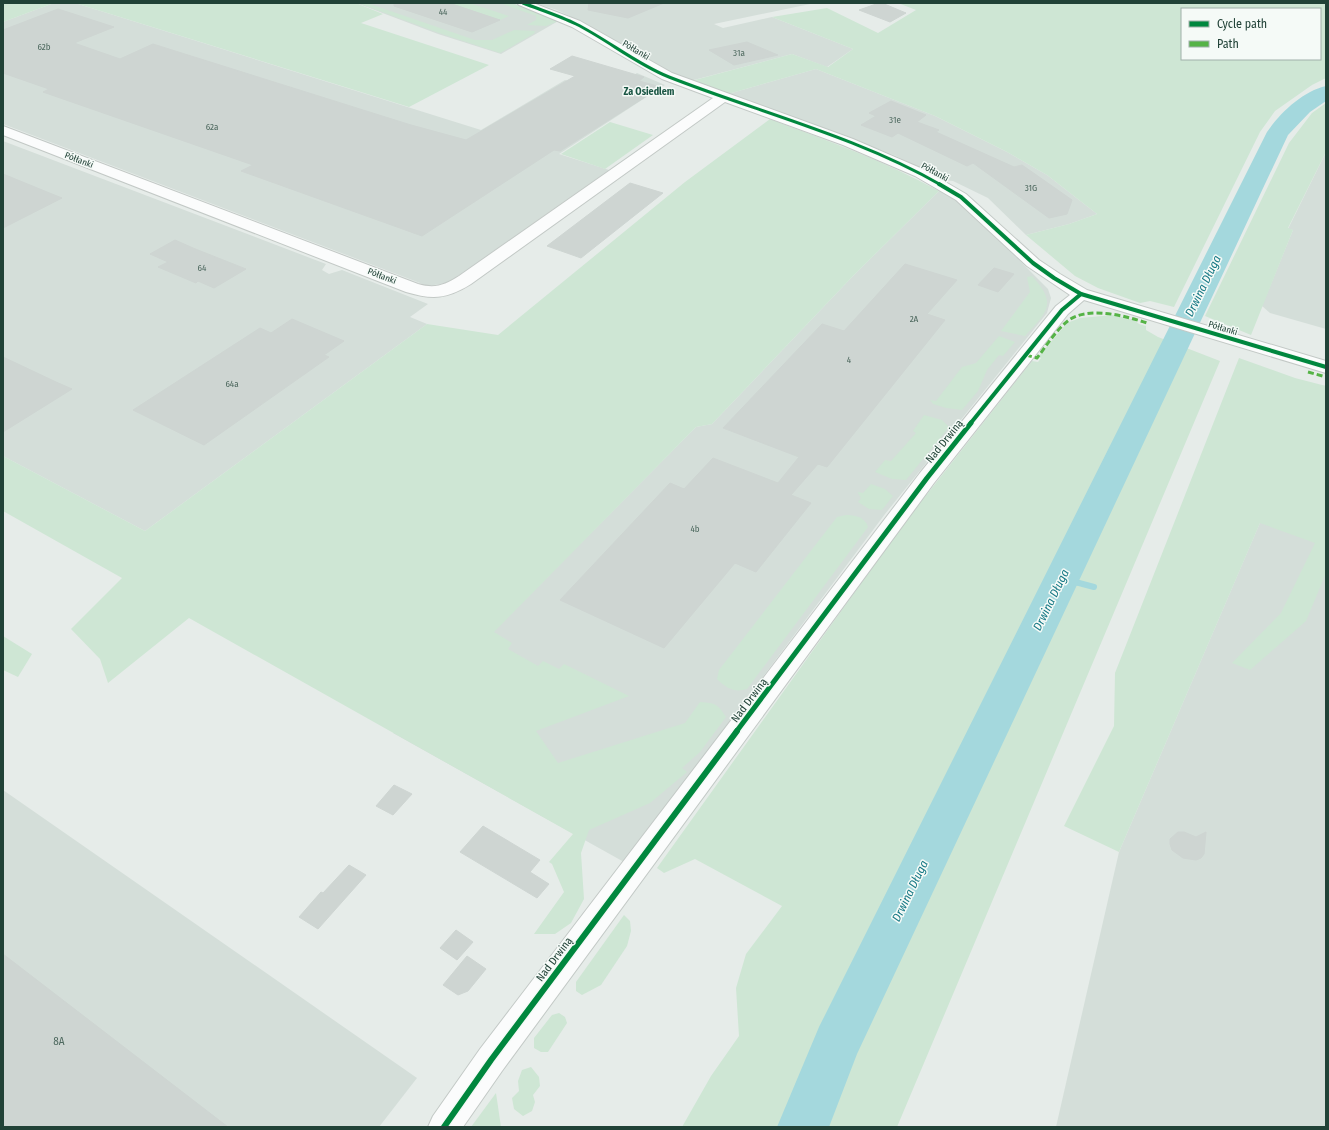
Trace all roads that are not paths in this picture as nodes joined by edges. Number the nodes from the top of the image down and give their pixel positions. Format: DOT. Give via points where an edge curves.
graph roads {
  1 [pos="523,3"];
  2 [pos="723,97"];
  3 [pos="3,130"];
  4 [pos="1081,294"];
  5 [pos="1326,367"];
  6 [pos="444,1127"];
  1 -- 2 [label="street, Półłanki" via="576,24 657,72"];
  2 -- 3 [label="street, Półłanki" via="465,280 443,292 432,293 412,288"];
  2 -- 4 [label="street, Półłanki" via="881,155 926,176 961,197 1033,263"];
  4 -- 5 [label="street, Półłanki"];
  4 -- 6 [label="street, Nad Drwiną" via="1062,310 927,478 491,1060"];
}
